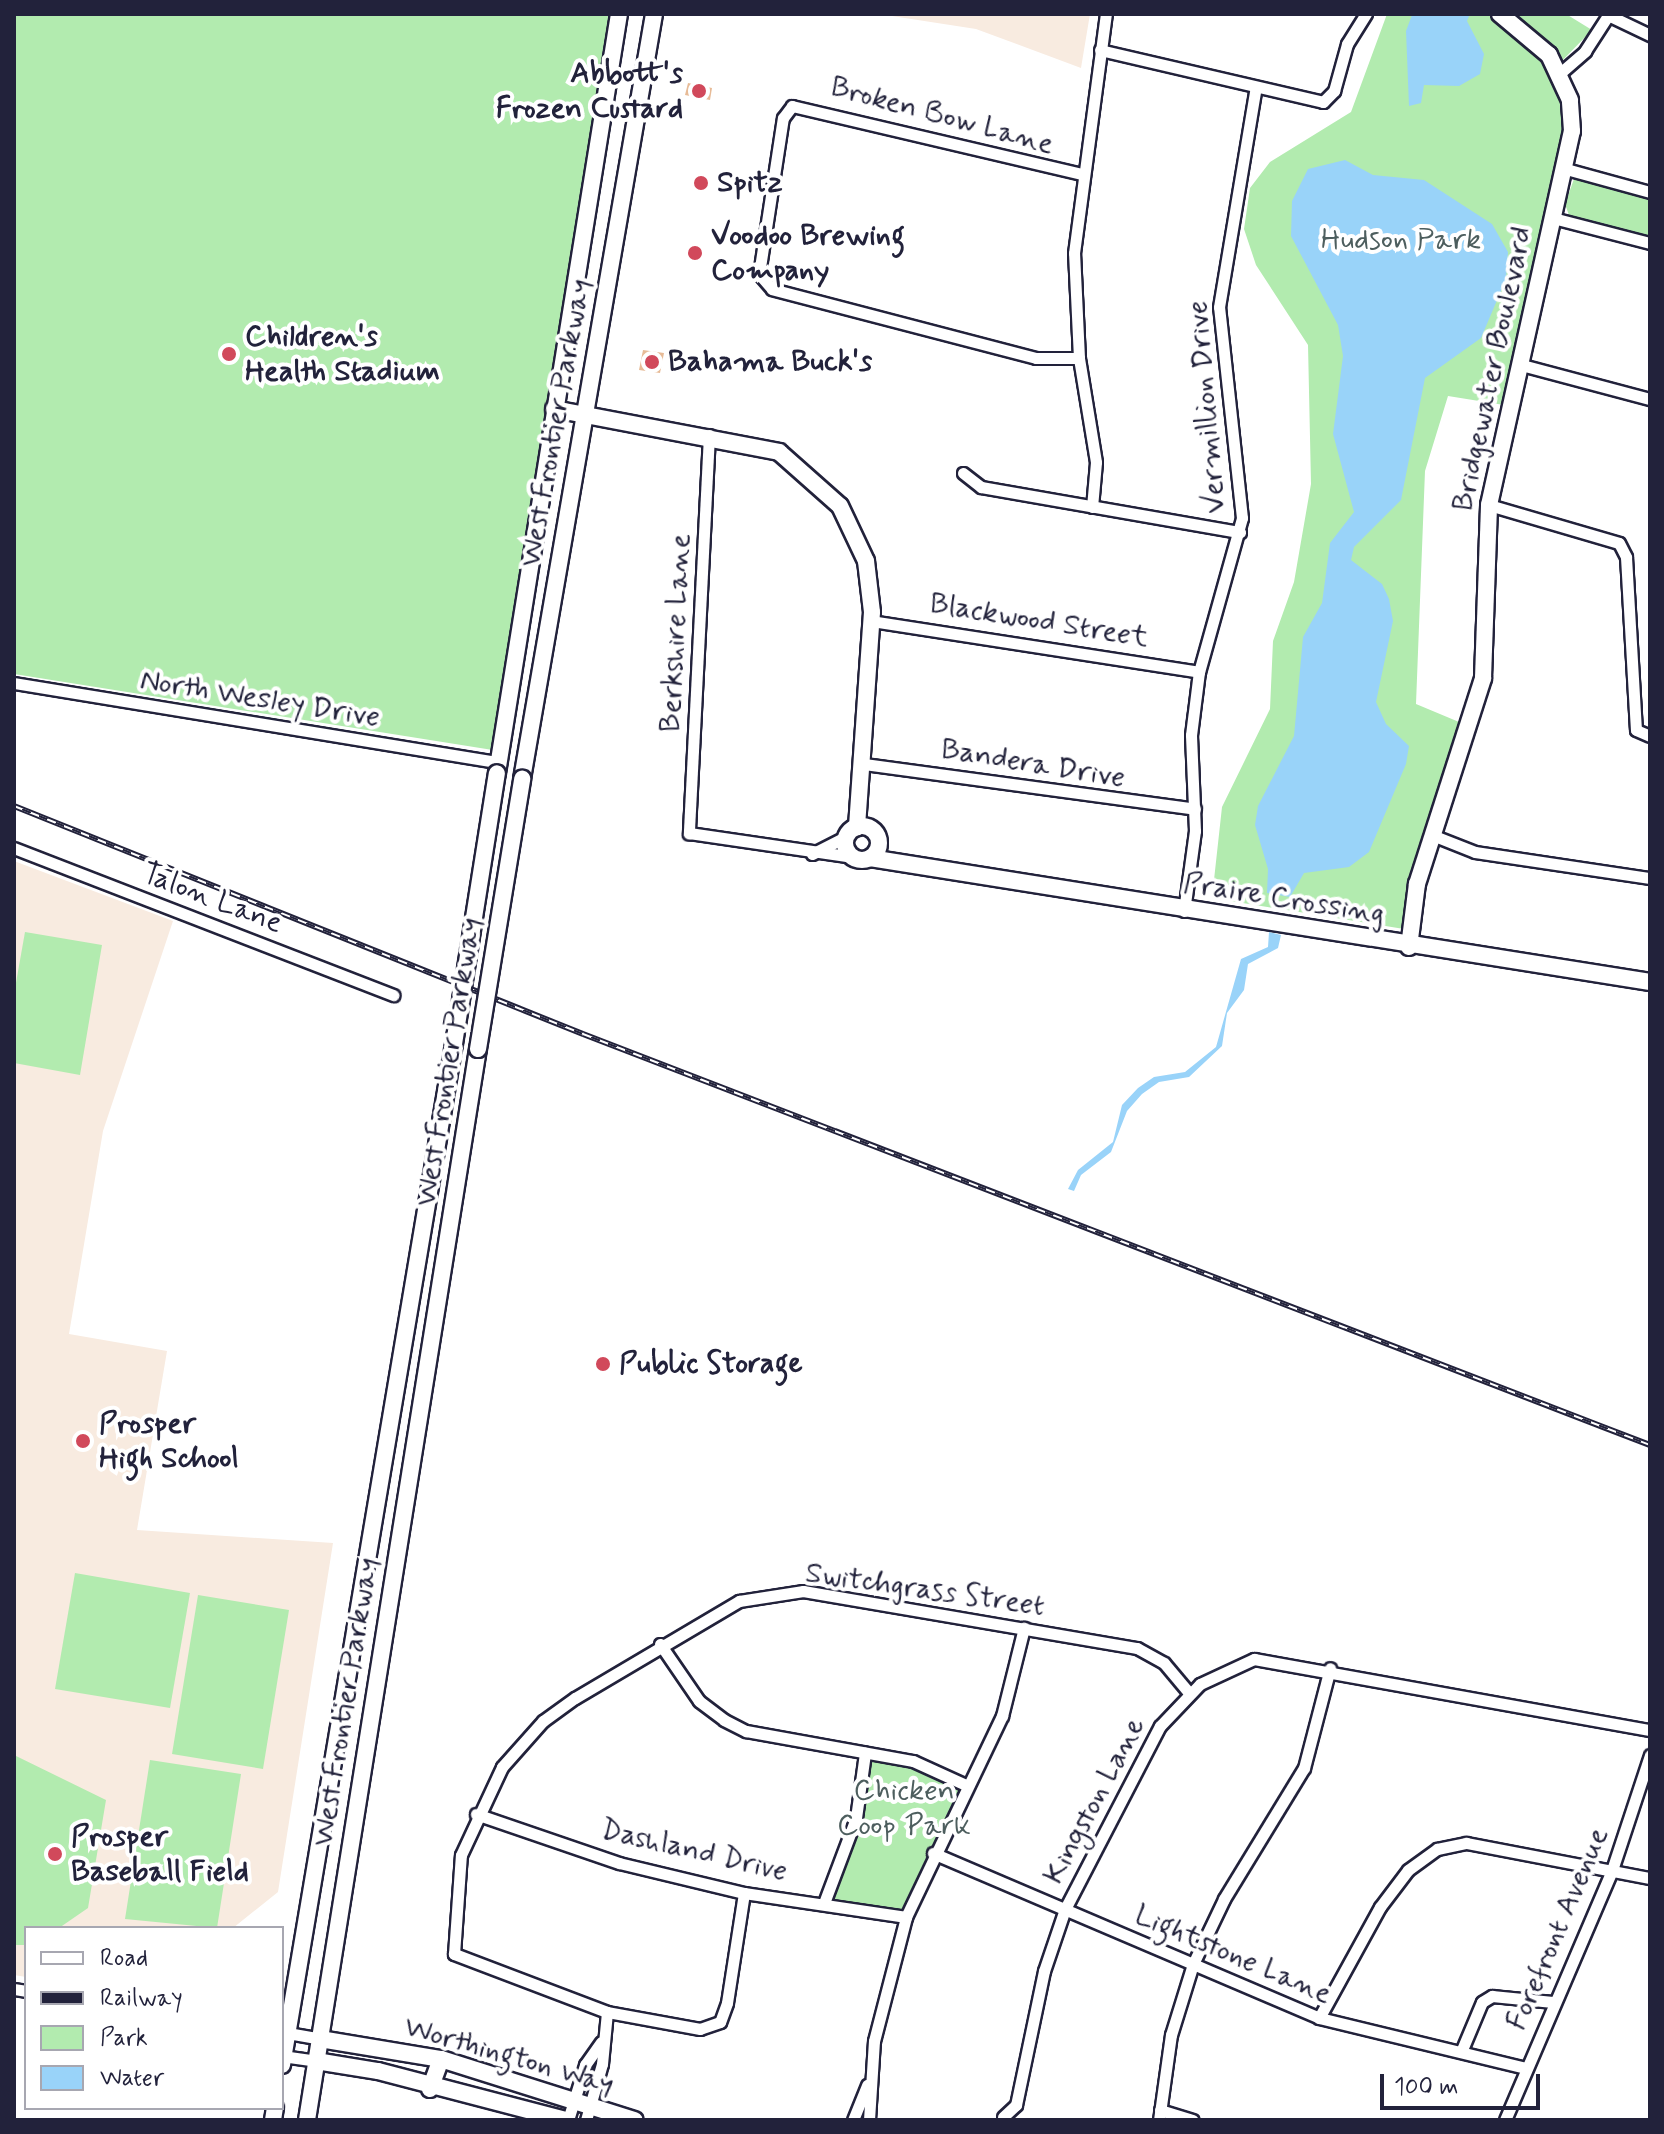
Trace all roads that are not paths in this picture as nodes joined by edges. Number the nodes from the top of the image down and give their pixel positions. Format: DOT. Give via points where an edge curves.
graph roads {
  1 [pos="619,14"];
  2 [pos="654,14"];
  3 [pos="1106,14"];
  4 [pos="1366,14"];
  5 [pos="1500,14"];
  6 [pos="1609,15"];
  7 [pos="1650,35"];
  8 [pos="1100,50"];
  9 [pos="1559,74"];
  10 [pos="1256,87"];
  11 [pos="1566,169"];
  12 [pos="1081,174"];
  13 [pos="1650,192"];
  14 [pos="1553,218"];
  15 [pos="1650,243"];
  16 [pos="1079,358"];
  17 [pos="1518,364"];
  18 [pos="1650,399"];
  19 [pos="554,409"];
  20 [pos="588,415"];
  21 [pos="709,435"];
  22 [pos="963,473"];
  23 [pos="1489,505"];
  24 [pos="1092,507"];
  25 [pos="1240,532"];
  26 [pos="871,621"];
  27 [pos="1199,672"];
  28 [pos="14,683"];
  29 [pos="1650,736"];
  30 [pos="864,764"];
  31 [pos="498,768"];
  32 [pos="1195,809"];
  33 [pos="1432,835"];
  34 [pos="863,842"];
  35 [pos="14,848"];
  36 [pos="811,855"];
  37 [pos="1650,878"];
  38 [pos="1184,911"];
  39 [pos="1409,947"];
  40 [pos="1650,982"];
  41 [pos="393,995"];
  42 [pos="1024,1628"];
  43 [pos="660,1644"];
  44 [pos="1330,1668"];
  45 [pos="1190,1694"];
  46 [pos="1650,1730"];
  47 [pos="865,1753"];
  48 [pos="1650,1755"];
  49 [pos="966,1785"];
  50 [pos="476,1814"];
  51 [pos="933,1853"];
  52 [pos="1612,1870"];
  53 [pos="1650,1878"];
  54 [pos="744,1893"];
  55 [pos="824,1903"];
  56 [pos="1065,1909"];
  57 [pos="906,1917"];
  58 [pos="1193,1964"];
  59 [pos="1553,2002"];
  60 [pos="607,2012"];
  61 [pos="1319,2018"];
  62 [pos="284,2033"];
  63 [pos="320,2039"];
  64 [pos="1461,2052"];
  65 [pos="284,2059"];
  66 [pos="441,2059"];
  67 [pos="316,2061"];
  68 [pos="1526,2068"];
  69 [pos="867,2085"];
  70 [pos="430,2089"];
  71 [pos="583,2109"];
  72 [pos="1159,2115"];
  73 [pos="1003,2117"];
  74 [pos="307,2120"];
  75 [pos="567,2120"];
  76 [pos="635,2120"];
  77 [pos="853,2120"];
  78 [pos="869,2120"];
  79 [pos="1192,2120"];
  80 [pos="1505,2120"];
  1 -- 19 [label="street, West Frontier Parkway"];
  2 -- 20 [label="street, West Frontier Parkway"];
  3 -- 8 [label="street"];
  4 -- 10 [label="street" via="1347,44 1328,101"];
  5 -- 9 [label="street, Bridgewater Boulevard" via="1549,55"];
  6 -- 7 [label="street"];
  6 -- 9 [label="street" via="1585,51"];
  8 -- 10 [label="street"];
  8 -- 12 [label="street"];
  9 -- 11 [label="street, Bridgewater Boulevard" via="1573,115"];
  10 -- 25 [label="street, Vermillion Drive" via="1219,307 1240,465"];
  11 -- 13 [label="street"];
  11 -- 14 [label="street, Bridgewater Boulevard"];
  12 -- 16 [label="street" via="1074,284"];
  12 -- 16 [label="street, Broken Bow Lane" via="792,106 783,118 762,281 772,289 1036,358"];
  14 -- 15 [label="street"];
  14 -- 17 [label="street, Bridgewater Boulevard"];
  16 -- 24 [label="street" via="1096,462"];
  17 -- 18 [label="street"];
  17 -- 23 [label="street, Bridgewater Boulevard"];
  19 -- 20 [label="street"];
  19 -- 31 [label="street, West Frontier Parkway"];
  20 -- 21 [label="street"];
  20 -- 63 [label="street, West Frontier Parkway, bridge" via="522,779"];
  21 -- 26 [label="street" via="779,452 823,486 866,561"];
  21 -- 36 [label="street, Berkshire Lane" via="689,833"];
  22 -- 24 [label="street" via="981,487"];
  23 -- 29 [label="street" via="1619,543 1626,557 1636,730"];
  23 -- 33 [label="street, Bridgewater Boulevard" via="1483,678"];
  24 -- 25 [label="street"];
  25 -- 27 [label="street, Vermillion Drive"];
  26 -- 27 [label="street, Blackwood Street"];
  26 -- 30 [label="street"];
  27 -- 32 [label="street, Vermillion Drive" via="1191,735"];
  28 -- 31 [label="street, North Wesley Drive"];
  30 -- 32 [label="street, Bandera Drive"];
  30 -- 34 [label="street"];
  31 -- 62 [label="street, West Frontier Parkway, bridge"];
  32 -- 38 [label="street, Vermillion Drive"];
  33 -- 37 [label="street" via="1475,852"];
  33 -- 39 [label="street, Bridgewater Boulevard"];
  34 -- 36 [label="street"];
  34 -- 36 [label="street"];
  34 -- 38 [label="street, Praire Crossing" via="911,865"];
  35 -- 41 [label="street, Talon Lane"];
  38 -- 39 [label="street, Praire Crossing"];
  39 -- 40 [label="street, Praire Crossing"];
  42 -- 43 [label="street, Switchgrass Street" via="803,1591 739,1601"];
  42 -- 45 [label="street, Switchgrass Street" via="1137,1648 1164,1663"];
  42 -- 49 [label="street" via="1017,1675"];
  43 -- 47 [label="street" via="699,1701 724,1720 746,1731"];
  43 -- 50 [label="street, Switchgrass Street" via="543,1721 502,1767"];
  44 -- 45 [label="street, Kingston Lane" via="1254,1659"];
  44 -- 46 [label="street, Kingston Lane"];
  44 -- 58 [label="street" via="1304,1768 1224,1899"];
  45 -- 56 [label="street, Kingston Lane" via="1160,1726"];
  47 -- 49 [label="street" via="913,1761"];
  47 -- 55 [label="street" via="856,1818"];
  48 -- 52 [label="street, Forefront Avenue"];
  49 -- 51 [label="street"];
  50 -- 54 [label="street, Dashland Drive" via="619,1863"];
  50 -- 60 [label="street, Switchgrass Street" via="461,1855 454,1954"];
  51 -- 56 [label="street, Lightstone Lane"];
  51 -- 57 [label="street"];
  52 -- 53 [label="street"];
  52 -- 59 [label="street, Forefront Avenue"];
  52 -- 61 [label="street" via="1466,1843 1437,1849 1408,1870 1380,1907"];
  54 -- 55 [label="street, Dashland Drive"];
  54 -- 60 [label="street" via="720,2022 700,2029"];
  55 -- 57 [label="street, Dashland Drive"];
  56 -- 58 [label="street, Lightstone Lane"];
  56 -- 73 [label="street, Kingston Lane" via="1044,1971 1016,2105"];
  57 -- 69 [label="street"];
  58 -- 61 [label="street, Lightstone Lane"];
  58 -- 72 [label="street" via="1171,2035"];
  59 -- 64 [label="street" via="1492,1996 1482,2002"];
  59 -- 68 [label="street, Forefront Avenue"];
  60 -- 71 [label="street"];
  61 -- 64 [label="street, Lightstone Lane"];
  62 -- 63 [label="street"];
  63 -- 66 [label="street, Worthington Way"];
  63 -- 67 [label="street, West Frontier Parkway"];
  64 -- 68 [label="street, Lightstone Lane"];
  65 -- 67 [label="street"];
  66 -- 70 [label="street"];
  66 -- 71 [label="street, Worthington Way"];
  67 -- 70 [label="street, Worthington Way" via="378,2071"];
  67 -- 74 [label="street, West Frontier Parkway"];
  68 -- 80 [label="street, Forefront Avenue"];
  69 -- 77 [label="street"];
  69 -- 78 [label="street"];
  70 -- 75 [label="street, Worthington Way"];
  71 -- 75 [label="street"];
  71 -- 76 [label="street, Worthington Way"];
  72 -- 79 [label="street"];
}
